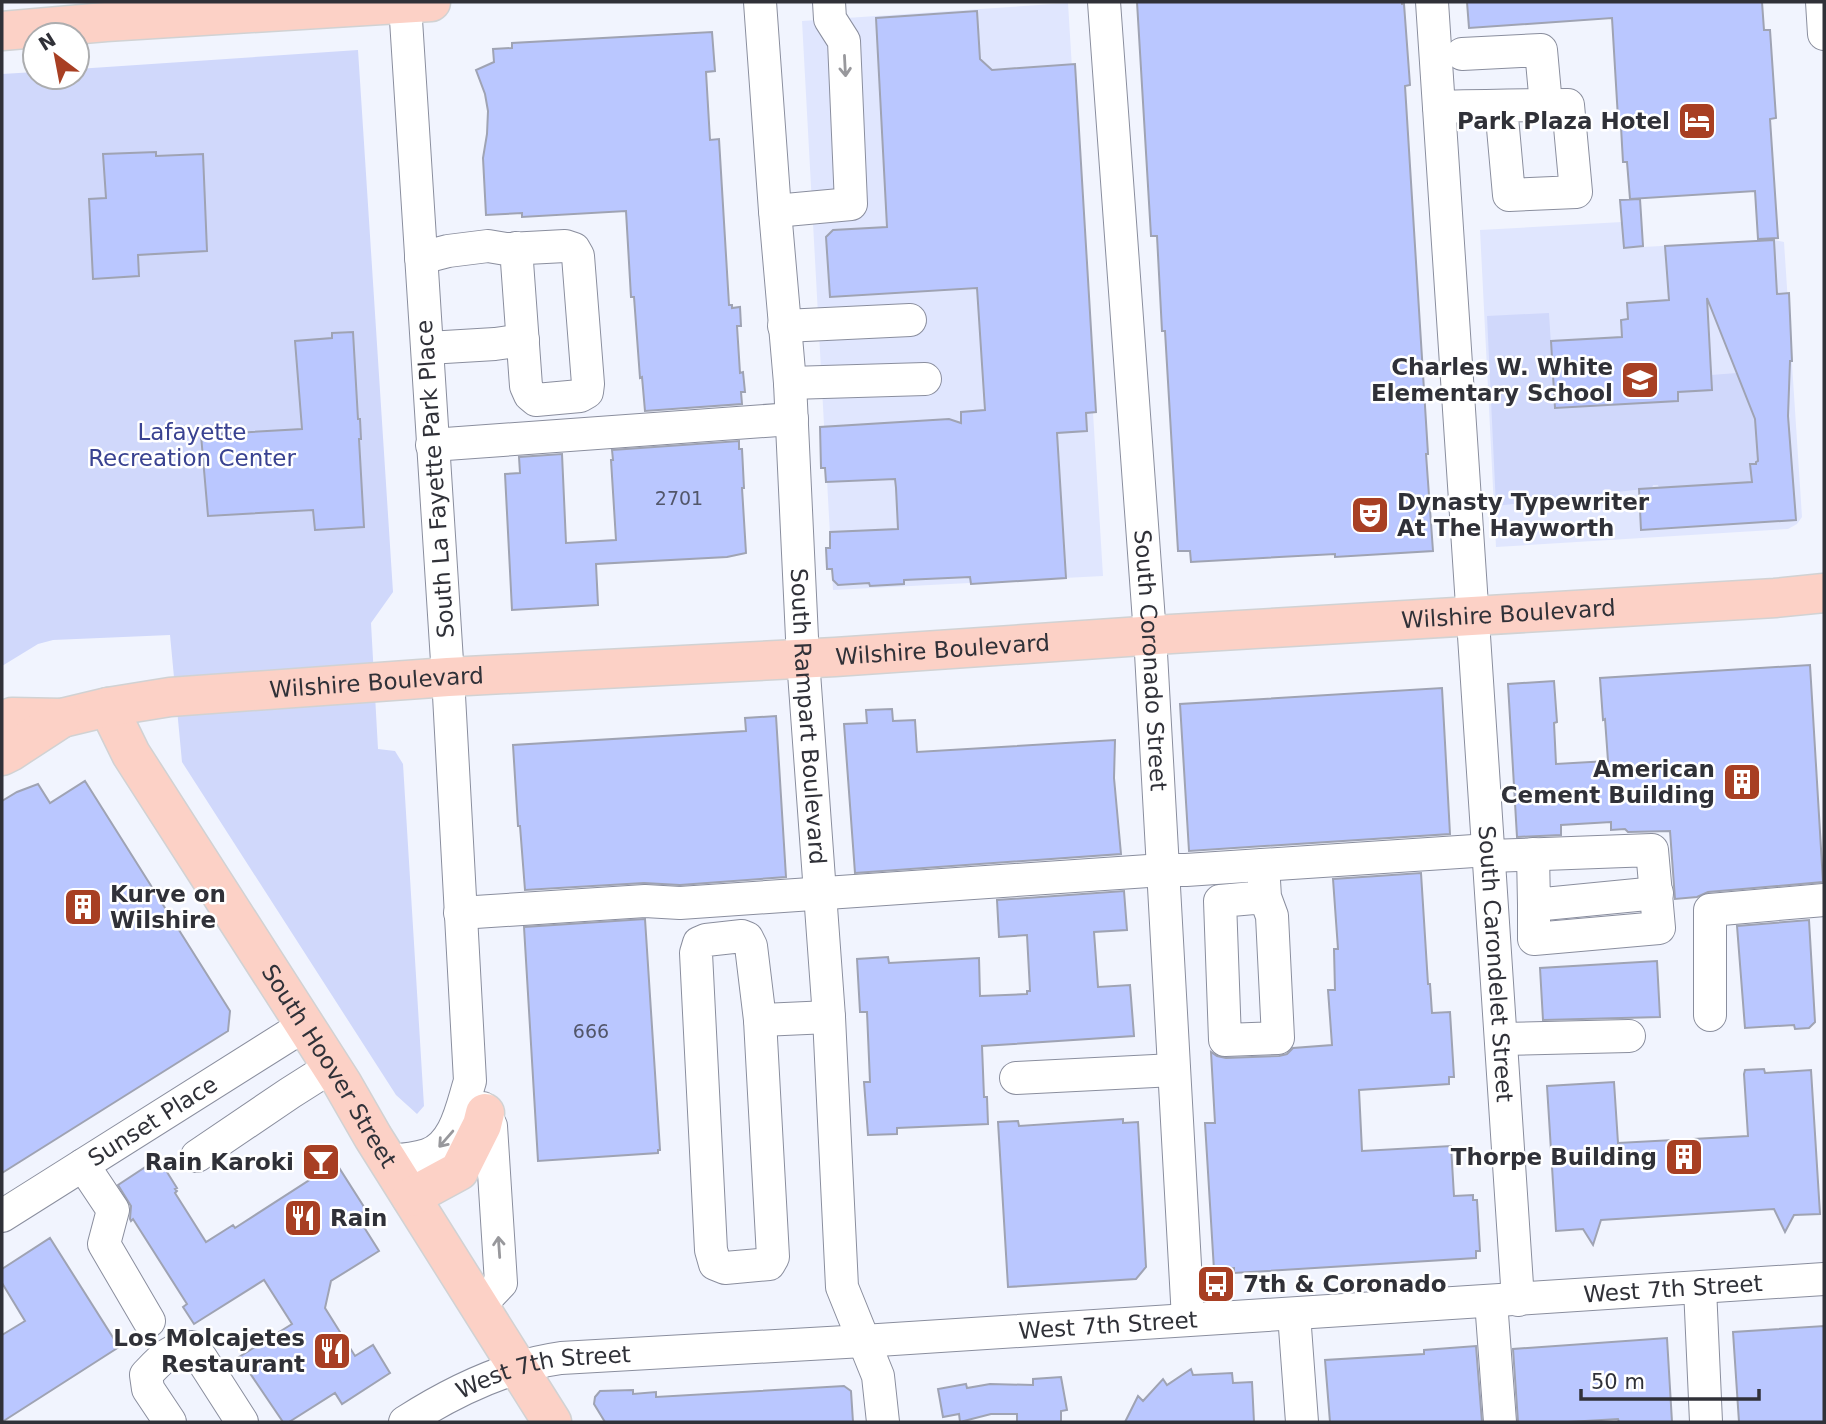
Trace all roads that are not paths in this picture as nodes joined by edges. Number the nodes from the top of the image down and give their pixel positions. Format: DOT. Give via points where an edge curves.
graph roads {
  1 [pos="760,2"];
  2 [pos="829,2"];
  3 [pos="1104,2"];
  4 [pos="1432,2"];
  5 [pos="1822,2"];
  6 [pos="418,3"];
  7 [pos="106,12"];
  8 [pos="2,31"];
  9 [pos="1824,34"];
  10 [pos="1462,54"];
  11 [pos="1546,105"];
  12 [pos="1501,106"];
  13 [pos="1439,107"];
  14 [pos="775,211"];
  15 [pos="516,248"];
  16 [pos="421,258"];
  17 [pos="909,320"];
  18 [pos="784,326"];
  19 [pos="523,340"];
  20 [pos="428,348"];
  21 [pos="925,379"];
  22 [pos="790,383"];
  23 [pos="792,419"];
  24 [pos="432,445"];
  25 [pos="1824,593"];
  26 [pos="1474,617"];
  27 [pos="1150,635"];
  28 [pos="803,659"];
  29 [pos="448,677"];
  30 [pos="108,707"];
  31 [pos="62,718"];
  32 [pos="2,721"];
  33 [pos="2,756"];
  34 [pos="1489,853"];
  35 [pos="1533,854"];
  36 [pos="1263,865"];
  37 [pos="1163,870"];
  38 [pos="819,894"];
  39 [pos="1265,897"];
  40 [pos="1824,900"];
  41 [pos="460,913"];
  42 [pos="1710,1015"];
  43 [pos="829,1017"];
  44 [pos="760,1020"];
  45 [pos="305,1025"];
  46 [pos="1629,1036"];
  47 [pos="1501,1039"];
  48 [pos="331,1067"];
  49 [pos="1174,1070"];
  50 [pos="1016,1079"];
  51 [pos="477,1097"];
  52 [pos="197,1156"];
  53 [pos="388,1161"];
  54 [pos="83,1165"];
  55 [pos="411,1197"];
  56 [pos="2,1216"];
  57 [pos="1824,1279"];
  58 [pos="1700,1288"];
  59 [pos="1505,1300"];
  60 [pos="479,1306"];
  61 [pos="1294,1314"];
  62 [pos="1188,1319"];
  63 [pos="149,1321"];
  64 [pos="863,1341"];
  65 [pos="517,1368"];
  66 [pos="170,1422"];
  67 [pos="242,1422"];
  68 [pos="405,1422"];
  69 [pos="552,1422"];
  70 [pos="884,1422"];
  71 [pos="1302,1422"];
  72 [pos="1500,1422"];
  73 [pos="1706,1422"];
  1 -- 14 [label="street, South Rampart Boulevard"];
  2 -- 14 [label="street, one-way" via="830,19 844,41 852,204"];
  3 -- 27 [label="street, South Coronado Street"];
  4 -- 13 [label="street, South Carondelet Street"];
  5 -- 9 [label="street"];
  6 -- 7 [label="main road"];
  6 -- 16 [label="street, South La Fayette Park Place"];
  7 -- 8 [label="main road"];
  10 -- 11 [label="street" via="1541,50"];
  11 -- 12 [label="street"];
  11 -- 12 [label="street" via="1568,105 1576,192 1509,195"];
  12 -- 13 [label="street"];
  13 -- 26 [label="street, South Carondelet Street"];
  14 -- 18 [label="street, South Rampart Boulevard"];
  15 -- 16 [label="street" via="488,246"];
  15 -- 19 [label="street"];
  15 -- 19 [label="street" via="565,246 578,256 587,392 536,400 526,386"];
  16 -- 20 [label="street, South La Fayette Park Place"];
  17 -- 18 [label="street"];
  18 -- 22 [label="street, South Rampart Boulevard"];
  19 -- 20 [label="street"];
  20 -- 24 [label="street, South La Fayette Park Place"];
  21 -- 22 [label="street"];
  22 -- 23 [label="street, South Rampart Boulevard"];
  23 -- 24 [label="street"];
  23 -- 28 [label="street, South Rampart Boulevard"];
  24 -- 29 [label="street, South La Fayette Park Place"];
  25 -- 26 [label="main road, Wilshire Boulevard"];
  26 -- 27 [label="main road, Wilshire Boulevard"];
  26 -- 34 [label="street, South Carondelet Street"];
  27 -- 28 [label="main road, Wilshire Boulevard"];
  27 -- 37 [label="street, South Coronado Street"];
  28 -- 29 [label="main road, Wilshire Boulevard"];
  28 -- 38 [label="street, South Rampart Boulevard"];
  29 -- 30 [label="main road, Wilshire Boulevard" via="170,697"];
  29 -- 41 [label="street, South La Fayette Park Place"];
  30 -- 31 [label="main road, Wilshire Boulevard"];
  30 -- 45 [label="main road, South Hoover Street" via="131,754"];
  31 -- 32 [label="main road, Wilshire Boulevard"];
  31 -- 33 [label="main road, Wilshire Boulevard"];
  34 -- 35 [label="street"];
  34 -- 36 [label="street"];
  34 -- 47 [label="street, South Carondelet Street"];
  35 -- 35 [label="street" via="1534,939 1659,928 1652,850"];
  36 -- 37 [label="street"];
  36 -- 39 [label="street"];
  37 -- 38 [label="street"];
  37 -- 49 [label="street, South Coronado Street"];
  38 -- 41 [label="street"];
  38 -- 43 [label="street, South Rampart Boulevard"];
  40 -- 42 [label="street" via="1710,910"];
  41 -- 51 [label="street, South La Fayette Park Place"];
  43 -- 44 [label="street"];
  43 -- 64 [label="street, South Rampart Boulevard" via="842,1287"];
  44 -- 44 [label="street" via="747,938 699,943 711,1250 715,1264 725,1268 769,1264 773,1257"];
  45 -- 48 [label="main road, South Hoover Street"];
  45 -- 54 [label="street, Sunset Place"];
  46 -- 47 [label="street"];
  47 -- 59 [label="street, South Carondelet Street"];
  48 -- 52 [label="street"];
  48 -- 53 [label="main road, South Hoover Street"];
  49 -- 50 [label="street"];
  49 -- 62 [label="street, South Coronado Street"];
  51 -- 53 [label="street, South La Fayette Park Place, one-way" via="453,1133 429,1155"];
  51 -- 55 [label="main road" via="482,1125 459,1171"];
  60 -- 51 [label="street, South La Fayette Park Place, one-way" via="501,1283 491,1126"];
  53 -- 55 [label="main road, South Hoover Street"];
  54 -- 56 [label="street, Sunset Place"];
  54 -- 63 [label="street" via="113,1210 104,1244"];
  55 -- 60 [label="main road, South Hoover Street"];
  57 -- 58 [label="street, West 7th Street"];
  58 -- 59 [label="street, West 7th Street"];
  58 -- 73 [label="street"];
  59 -- 61 [label="street, West 7th Street"];
  59 -- 72 [label="street, South Carondelet Street"];
  60 -- 65 [label="main road, South Hoover Street"];
  61 -- 62 [label="street, West 7th Street"];
  61 -- 71 [label="street"];
  62 -- 64 [label="street, West 7th Street"];
  64 -- 65 [label="street, West 7th Street" via="561,1358"];
  64 -- 70 [label="street, South Rampart Boulevard" via="878,1377"];
  65 -- 68 [label="street, West 7th Street" via="440,1400"];
  65 -- 69 [label="main road, South Hoover Street"];
  66 -- 67 [label="street" via="148,1389 146,1375 160,1359 192,1347"];
}
